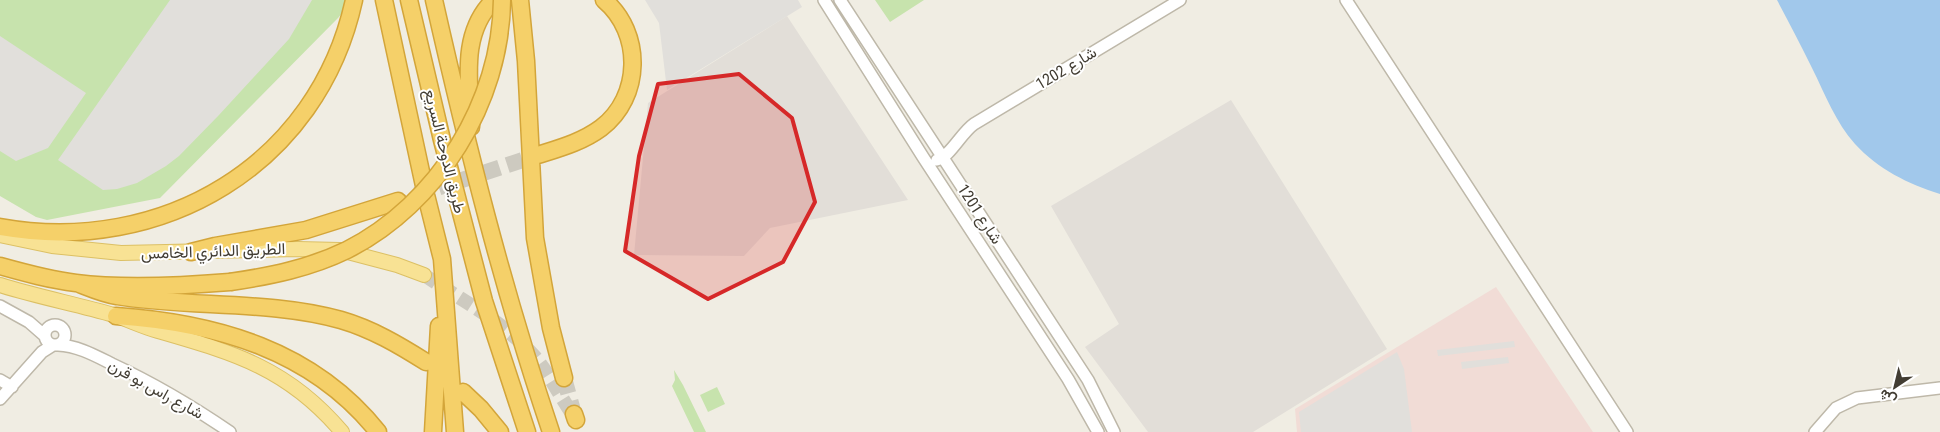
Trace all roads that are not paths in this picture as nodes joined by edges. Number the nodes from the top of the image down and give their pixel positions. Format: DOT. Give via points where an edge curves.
graph roads {
  1 [pos="354,0"];
  2 [pos="384,0"];
  3 [pos="409,0"];
  4 [pos="434,0"];
  5 [pos="494,0"];
  6 [pos="502,0"];
  7 [pos="520,0"];
  8 [pos="604,0"];
  9 [pos="824,0"];
  10 [pos="840,0"];
  11 [pos="1180,0"];
  12 [pos="1346,0"];
  13 [pos="956,141"];
  14 [pos="933,144"];
  15 [pos="538,155"];
  16 [pos="923,157"];
  17 [pos="943,158"];
  18 [pos="473,167"];
  19 [pos="398,200"];
  20 [pos="0,227"];
  21 [pos="433,227"];
  22 [pos="0,236"];
  23 [pos="191,252"];
  24 [pos="0,266"];
  25 [pos="424,276"];
  26 [pos="77,283"];
  27 [pos="0,285"];
  28 [pos="0,306"];
  29 [pos="116,316"];
  30 [pos="65,334"];
  31 [pos="50,342"];
  32 [pos="80,348"];
  33 [pos="426,362"];
  34 [pos="564,378"];
  35 [pos="0,380"];
  36 [pos="12,387"];
  37 [pos="1940,388"];
  38 [pos="463,392"];
  39 [pos="0,399"];
  40 [pos="230,432"];
  41 [pos="342,432"];
  42 [pos="378,432"];
  43 [pos="433,432"];
  44 [pos="455,432"];
  45 [pos="500,432"];
  46 [pos="528,432"];
  47 [pos="551,432"];
  48 [pos="1098,432"];
  49 [pos="1114,432"];
  50 [pos="1627,432"];
  51 [pos="1815,432"];
  1 -- 20 [label="highway" via="338,50 313,98 272,150 217,192 166,215 106,230 40,232"];
  2 -- 21 [label="highway"];
  3 -- 46 [label="highway, طريق الدوحة السريع" via="484,301"];
  4 -- 18 [label="highway, طريق الدوحة السريع"];
  5 -- 18 [label="highway" via="474,30 470,52 468,76"];
  6 -- 26 [label="highway, bridge" via="500,36 484,96 456,149 426,189 390,221 349,249 286,272 230,282 163,285"];
  7 -- 34 [label="highway" via="535,238 551,328"];
  8 -- 15 [label="highway" via="618,14 631,46 633,69 624,100 602,127 579,140"];
  9 -- 16 [label="street, شارع 1201"];
  10 -- 14 [label="street, شارع 1201"];
  11 -- 13 [label="street, شارع 1202" via="974,124"];
  12 -- 50 [label="street"];
  13 -- 14 [label="street" via="945,146"];
  13 -- 17 [label="street, شارع 1202"];
  14 -- 17 [label="street, شارع 1201"];
  16 -- 17 [label="street"];
  16 -- 48 [label="street, شارع 1201" via="1068,379"];
  17 -- 49 [label="street, شارع 1201" via="1088,380"];
  18 -- 47 [label="highway, طريق الدوحة السريع" via="506,290"];
  19 -- 23 [label="highway" via="306,230"];
  21 -- 43 [label="highway" via="439,329"];
  21 -- 44 [label="highway" via="442,259"];
  22 -- 23 [label="main road, الطريق الدائري الخامس" via="89,251"];
  23 -- 25 [label="main road, الطريق الدائري الخامس" via="340,250 397,265"];
  24 -- 26 [label="highway"];
  26 -- 33 [label="highway" via="116,296 291,311 339,320 381,335"];
  27 -- 29 [label="main road"];
  28 -- 31 [label="street" via="29,322"];
  29 -- 41 [label="main road" via="221,349 277,375 317,406"];
  29 -- 42 [label="highway" via="201,329 248,340 270,349 328,383"];
  30 -- 31 [label="street" via="63,341"];
  30 -- 31 [label="street" via="56,325 47,330"];
  30 -- 32 [label="street, شارع راس بو قرن"];
  31 -- 32 [label="street, شارع راس بو قرن"];
  31 -- 36 [label="street"];
  32 -- 40 [label="street, شارع راس بو قرن" via="157,386"];
  35 -- 36 [label="street"];
  36 -- 39 [label="street"];
  37 -- 51 [label="street" via="1856,398 1836,408"];
  38 -- 45 [label="highway"];
}
